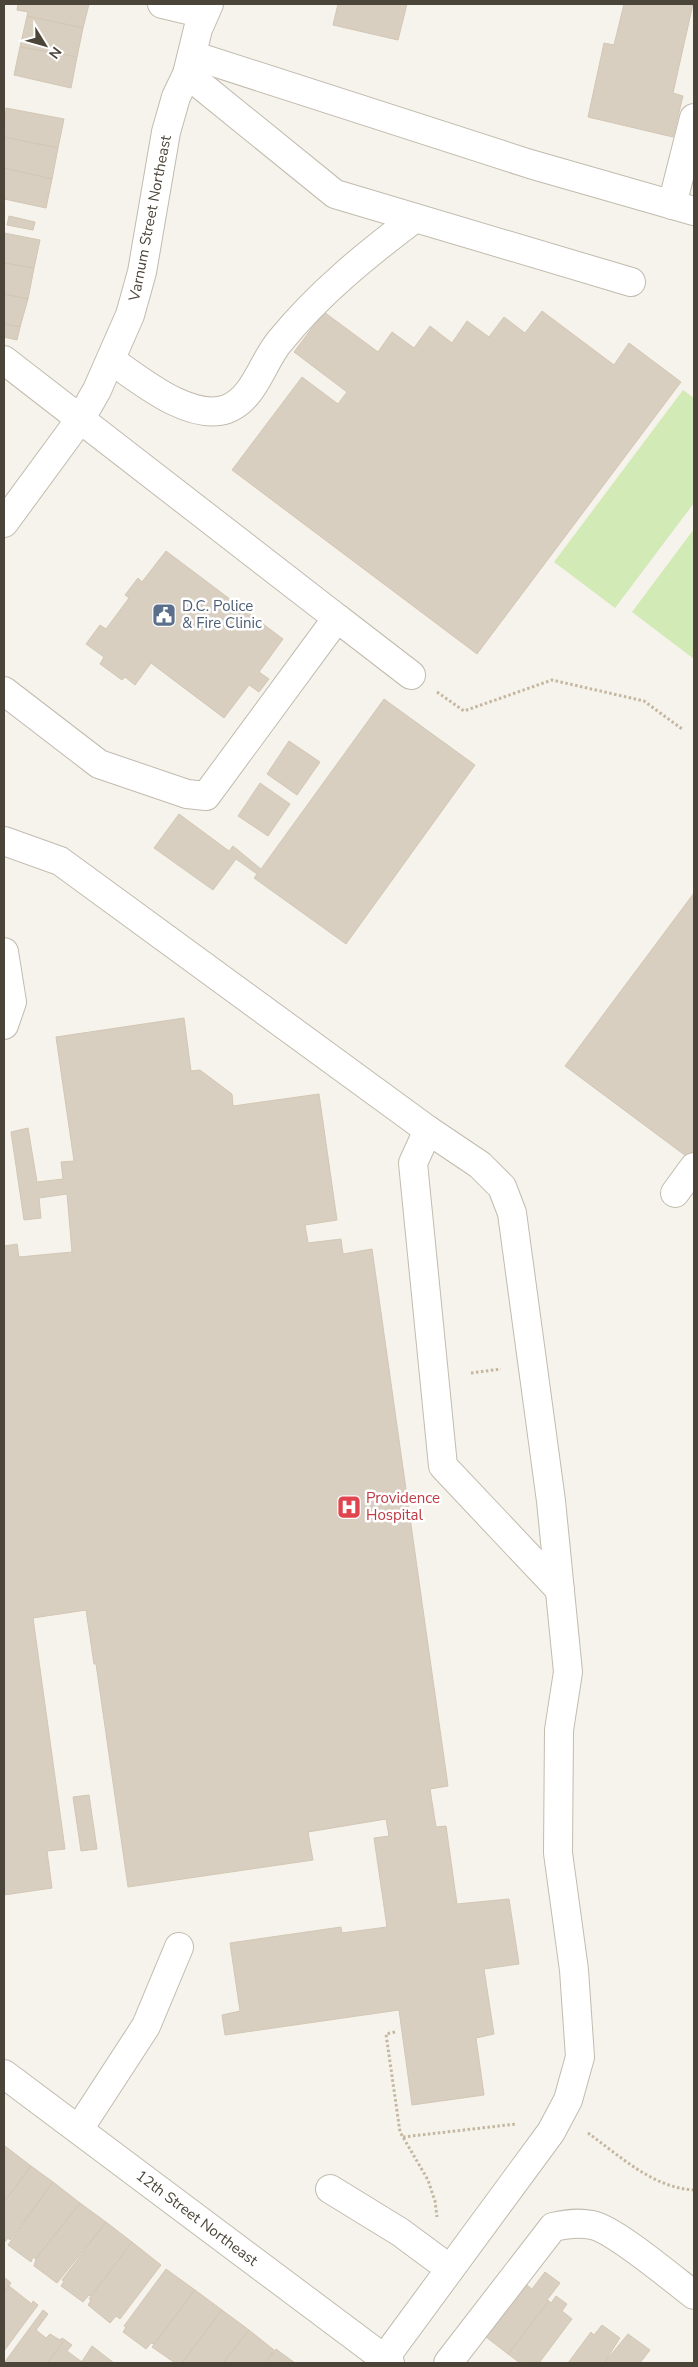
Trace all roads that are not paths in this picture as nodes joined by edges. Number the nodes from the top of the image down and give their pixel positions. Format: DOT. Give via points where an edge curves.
graph roads {
  1 [pos="162,4"];
  2 [pos="206,9"];
  3 [pos="189,64"];
  4 [pos="694,118"];
  5 [pos="683,208"];
  6 [pos="415,218"];
  7 [pos="631,282"];
  8 [pos="4,360"];
  9 [pos="112,360"];
  10 [pos="81,418"];
  11 [pos="4,522"];
  12 [pos="336,618"];
  13 [pos="411,674"];
  14 [pos="4,691"];
  15 [pos="4,842"];
  16 [pos="4,957"];
  17 [pos="4,1025"];
  18 [pos="428,1130"];
  19 [pos="694,1167"];
  20 [pos="675,1193"];
  21 [pos="560,1590"];
  22 [pos="179,1947"];
  23 [pos="4,2074"];
  24 [pos="78,2129"];
  25 [pos="330,2189"];
  26 [pos="450,2268"];
  27 [pos="694,2295"];
  28 [pos="387,2361"];
  29 [pos="448,2363"];
  1 -- 2 [label="street"];
  2 -- 3 [label="street, Varnum Street Northeast"];
  3 -- 5 [label="street"];
  3 -- 6 [label="street" via="335,194"];
  3 -- 9 [label="street, Varnum Street Northeast" via="166,132 135,299"];
  4 -- 5 [label="street"];
  6 -- 7 [label="street"];
  6 -- 9 [label="street" via="332,284 278,342 244,398 226,409 196,410 161,394"];
  8 -- 10 [label="street"];
  9 -- 10 [label="street, Varnum Street Northeast"];
  10 -- 11 [label="street, Varnum Street Northeast"];
  10 -- 12 [label="street"];
  12 -- 13 [label="street"];
  12 -- 14 [label="street" via="206,796 187,794 99,764"];
  15 -- 18 [label="street" via="60,861"];
  16 -- 17 [label="street" via="12,1002"];
  18 -- 21 [label="street" via="480,1165 502,1186 512,1213"];
  18 -- 21 [label="street" via="413,1163 443,1466"];
  19 -- 20 [label="street"];
  21 -- 26 [label="street" via="568,1672 559,1730 558,1852 574,1970 580,2057 568,2100 551,2132"];
  22 -- 24 [label="street" via="146,2026"];
  23 -- 24 [label="street, 12th Street Northeast"];
  24 -- 28 [label="street, 12th Street Northeast"];
  25 -- 26 [label="street" via="400,2232"];
  26 -- 28 [label="street"];
  27 -- 29 [label="street" via="613,2235 593,2225 573,2223 553,2227"];
}
